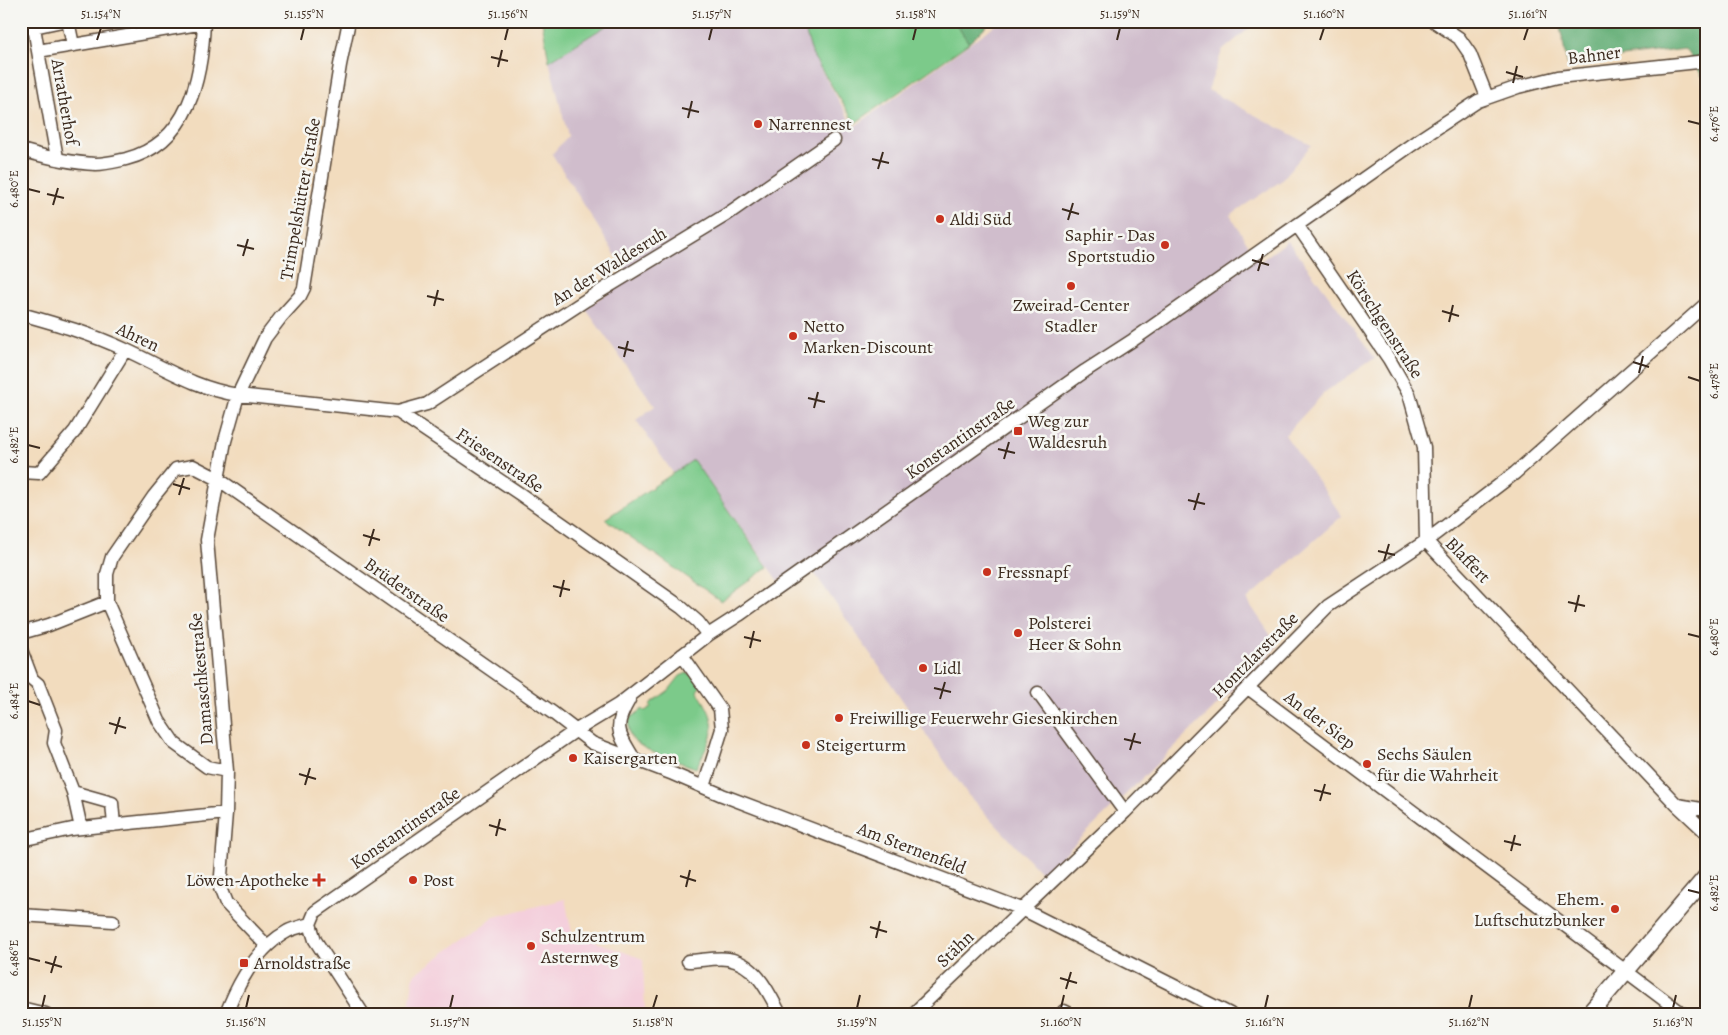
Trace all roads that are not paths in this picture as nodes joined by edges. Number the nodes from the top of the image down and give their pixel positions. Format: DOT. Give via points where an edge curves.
graph roads {
  1 [pos="62,21"];
  2 [pos="68,21"];
  3 [pos="349,21"];
  4 [pos="1434,21"];
  5 [pos="204,22"];
  6 [pos="28,28"];
  7 [pos="72,46"];
  8 [pos="38,52"];
  9 [pos="1707,61"];
  10 [pos="1487,97"];
  11 [pos="834,140"];
  12 [pos="21,150"];
  13 [pos="57,158"];
  14 [pos="1313,214"];
  15 [pos="1297,225"];
  16 [pos="1707,303"];
  17 [pos="21,314"];
  18 [pos="125,350"];
  19 [pos="238,395"];
  20 [pos="398,412"];
  21 [pos="21,472"];
  22 [pos="218,479"];
  23 [pos="1426,541"];
  24 [pos="107,602"];
  25 [pos="21,633"];
  26 [pos="708,635"];
  27 [pos="21,650"];
  28 [pos="682,655"];
  29 [pos="1248,688"];
  30 [pos="1038,693"];
  31 [pos="632,695"];
  32 [pos="575,731"];
  33 [pos="634,759"];
  34 [pos="227,771"];
  35 [pos="704,787"];
  36 [pos="73,792"];
  37 [pos="1678,805"];
  38 [pos="1707,810"];
  39 [pos="1125,812"];
  40 [pos="226,813"];
  41 [pos="114,825"];
  42 [pos="82,828"];
  43 [pos="1707,833"];
  44 [pos="21,840"];
  45 [pos="1707,876"];
  46 [pos="1022,909"];
  47 [pos="21,915"];
  48 [pos="113,920"];
  49 [pos="310,924"];
  50 [pos="267,946"];
  51 [pos="688,962"];
  52 [pos="1624,971"];
  53 [pos="21,1008"];
  54 [pos="46,1014"];
  55 [pos="226,1014"];
  56 [pos="363,1014"];
  57 [pos="780,1014"];
  58 [pos="913,1014"];
  59 [pos="1062,1014"];
  60 [pos="1070,1014"];
  61 [pos="1230,1014"];
  62 [pos="1589,1014"];
  63 [pos="1683,1014"];
  1 -- 6 [label="street"];
  2 -- 7 [label="street"];
  3 -- 19 [label="street, Trimpelshütter Straße" via="304,288 266,338"];
  4 -- 10 [label="street" via="1459,38 1470,54"];
  5 -- 7 [label="street, Arratherhof"];
  5 -- 13 [label="street, Arratherhof" via="196,81 183,118 170,134 148,151 116,161 97,164"];
  6 -- 8 [label="street, Arratherhof"];
  7 -- 8 [label="street, Arratherhof"];
  8 -- 13 [label="street, Arratherhof"];
  9 -- 10 [label="street, Bahner" via="1558,77"];
  10 -- 14 [label="street, Bahner"];
  11 -- 20 [label="street, An der Waldesruh" via="726,215 586,300 427,404"];
  12 -- 13 [label="street, Arratherhof"];
  14 -- 15 [label="street, Konstantinstraße"];
  15 -- 23 [label="street, Körschgenstraße" via="1389,359 1409,394 1424,447"];
  15 -- 26 [label="street, Konstantinstraße"];
  16 -- 23 [label="street, Blaffert" via="1515,473"];
  17 -- 18 [label="street, Ahren" via="70,328"];
  18 -- 19 [label="street, Ahren" via="190,382"];
  18 -- 21 [label="street" via="75,431 39,473"];
  19 -- 20 [label="street, Friesenstraße"];
  19 -- 22 [label="street, Damaschkestraße"];
  20 -- 26 [label="street, Friesenstraße" via="681,607"];
  22 -- 24 [label="street, Brüderstraße" via="193,466 176,469 112,557 107,574"];
  22 -- 32 [label="street, Brüderstraße"];
  22 -- 34 [label="street, Damaschkestraße" via="207,550"];
  23 -- 29 [label="street, Hontzlarstraße" via="1328,606"];
  23 -- 37 [label="street, Blaffert"];
  24 -- 25 [label="street"];
  24 -- 34 [label="street" via="159,721 174,743 207,767"];
  26 -- 28 [label="street, Konstantinstraße"];
  27 -- 36 [label="street" via="56,730 54,744"];
  28 -- 31 [label="street, Konstantinstraße"];
  28 -- 35 [label="street" via="720,709 722,729"];
  29 -- 39 [label="street, Hontzlarstraße"];
  29 -- 52 [label="street, An der Siep"];
  30 -- 39 [label="street"];
  31 -- 32 [label="street, Konstantinstraße"];
  31 -- 33 [label="street, Konstantinstraße" via="621,713 618,726"];
  32 -- 33 [label="street, Am Sternenfeld" via="592,743"];
  32 -- 49 [label="street, Konstantinstraße" via="315,912"];
  33 -- 35 [label="street, Am Sternenfeld"];
  34 -- 40 [label="street, Damaschkestraße"];
  35 -- 46 [label="street, Am Sternenfeld"];
  36 -- 41 [label="street" via="112,803"];
  36 -- 42 [label="street"];
  37 -- 38 [label="street"];
  37 -- 43 [label="street, Blaffert"];
  39 -- 46 [label="street, Hontzlarstraße"];
  40 -- 41 [label="street"];
  40 -- 50 [label="street, Damaschkestraße" via="221,893 226,903"];
  41 -- 42 [label="street"];
  42 -- 44 [label="street"];
  45 -- 52 [label="main road"];
  46 -- 58 [label="street, Stähn"];
  46 -- 61 [label="street, Am Sternenfeld"];
  47 -- 48 [label="street"];
  49 -- 50 [label="street" via="288,931"];
  49 -- 56 [label="street" via="315,940"];
  50 -- 55 [label="street" via="243,978"];
  51 -- 57 [label="street" via="727,959 748,967 764,983"];
  52 -- 62 [label="main road"];
  52 -- 63 [label="street, An der Siep"];
  53 -- 54 [label="street"];
  59 -- 60 [label="street" via="1064,1011"];
}
